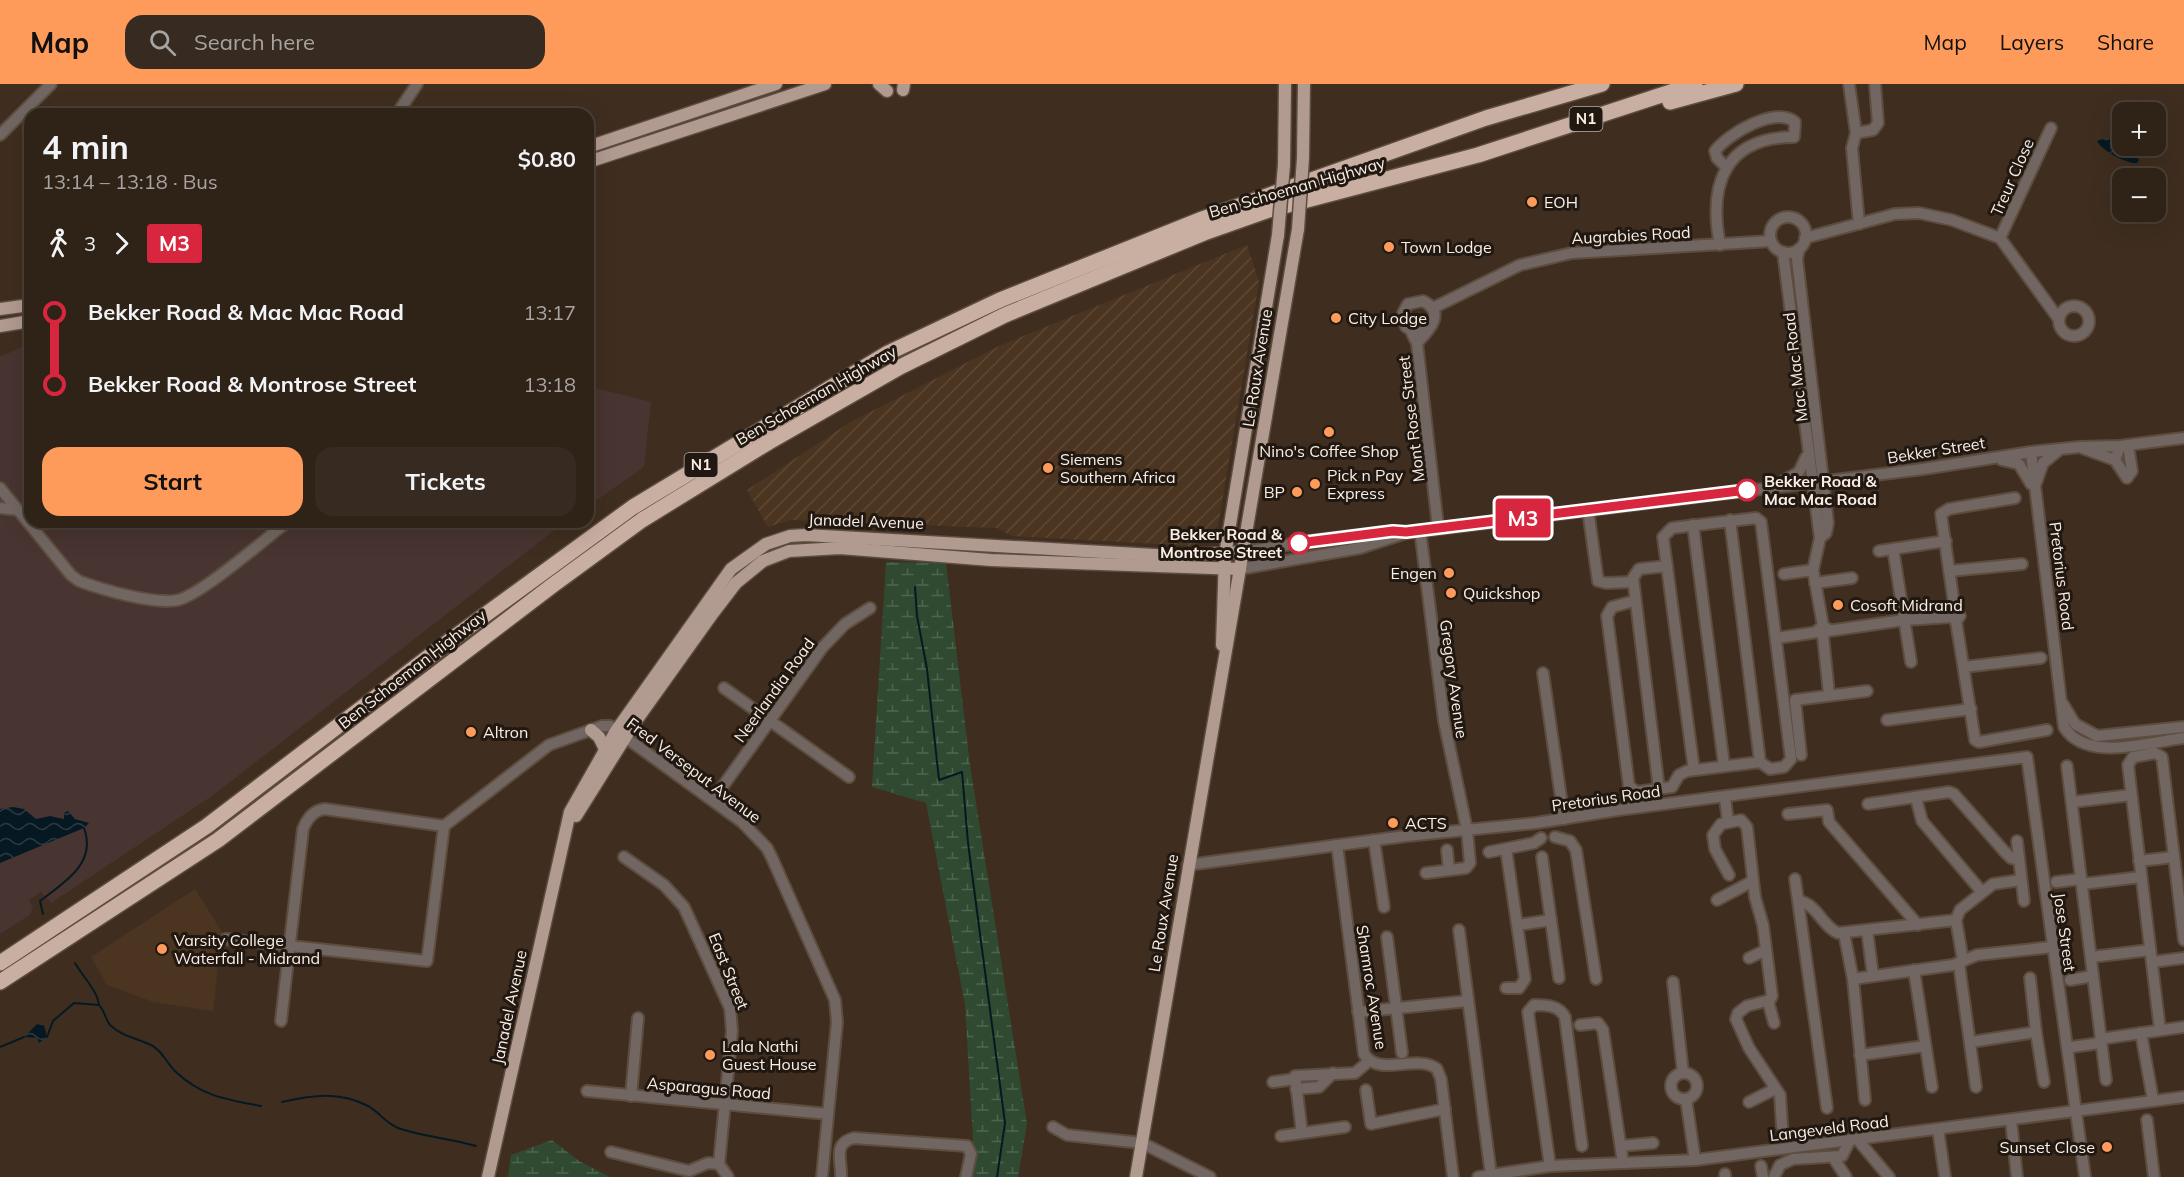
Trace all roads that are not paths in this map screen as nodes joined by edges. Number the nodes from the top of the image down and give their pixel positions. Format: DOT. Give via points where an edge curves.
graph roads {
  1 [pos="51,84"];
  2 [pos="417,84"];
  3 [pos="776,84"];
  4 [pos="825,84"];
  5 [pos="1285,84"];
  6 [pos="1304,84"];
  7 [pos="1574,84"];
  8 [pos="1602,84"];
  9 [pos="1695,84"];
  10 [pos="1736,84"];
  11 [pos="1849,84"];
  12 [pos="1875,84"];
  13 [pos="27,108"];
  14 [pos="401,108"];
  15 [pos="24,111"];
  16 [pos="1486,118"];
  17 [pos="2051,128"];
  18 [pos="1856,133"];
  19 [pos="0,135"];
  20 [pos="594,145"];
  21 [pos="1478,155"];
  22 [pos="594,160"];
  23 [pos="1727,168"];
  24 [pos="1859,224"];
  25 [pos="1805,238"];
  26 [pos="2001,238"];
  27 [pos="1771,241"];
  28 [pos="1720,245"];
  29 [pos="1799,249"];
  30 [pos="1783,252"];
  31 [pos="2046,299"];
  32 [pos="24,306"];
  33 [pos="2066,307"];
  34 [pos="1432,308"];
  35 [pos="0,309"];
  36 [pos="2058,318"];
  37 [pos="24,322"];
  38 [pos="0,326"];
  39 [pos="1428,330"];
  40 [pos="1411,331"];
  41 [pos="1417,343"];
  42 [pos="1811,375"];
  43 [pos="1797,376"];
  44 [pos="2184,438"];
  45 [pos="2124,446"];
  46 [pos="2080,447"];
  47 [pos="2060,450"];
  48 [pos="1807,451"];
  49 [pos="2031,452"];
  50 [pos="1993,457"];
  51 [pos="2115,460"];
  52 [pos="1823,481"];
  53 [pos="1811,482"];
  54 [pos="0,488"];
  55 [pos="1769,488"];
  56 [pos="2036,490"];
  57 [pos="2015,498"];
  58 [pos="0,508"];
  59 [pos="18,510"];
  60 [pos="1588,510"];
  61 [pos="24,517"];
  62 [pos="1730,520"];
  63 [pos="1693,525"];
  64 [pos="33,528"];
  65 [pos="279,528"];
  66 [pos="1438,528"];
  67 [pos="1420,530"];
  68 [pos="1406,532"];
  69 [pos="1820,538"];
  70 [pos="1946,541"];
  71 [pos="1893,549"];
  72 [pos="1879,551"];
  73 [pos="1243,552"];
  74 [pos="1225,555"];
  75 [pos="2022,564"];
  76 [pos="1667,566"];
  77 [pos="1240,568"];
  78 [pos="1223,570"];
  79 [pos="1813,570"];
  80 [pos="1949,571"];
  81 [pos="1785,574"];
  82 [pos="1852,578"];
  83 [pos="1633,582"];
  84 [pos="1815,583"];
  85 [pos="1634,601"];
  86 [pos="870,608"];
  87 [pos="1954,616"];
  88 [pos="1904,620"];
  89 [pos="1823,631"];
  90 [pos="1777,638"];
  91 [pos="1224,655"];
  92 [pos="2041,658"];
  93 [pos="1911,662"];
  94 [pos="1964,667"];
  95 [pos="1544,673"];
  96 [pos="724,688"];
  97 [pos="1867,691"];
  98 [pos="1829,694"];
  99 [pos="2063,704"];
  100 [pos="1971,709"];
  101 [pos="1887,720"];
  102 [pos="770,721"];
  103 [pos="2184,727"];
  104 [pos="591,730"];
  105 [pos="2048,730"];
  106 [pos="621,734"];
  107 [pos="2184,738"];
  108 [pos="605,749"];
  109 [pos="1801,755"];
  110 [pos="2027,757"];
  111 [pos="1760,762"];
  112 [pos="1724,765"];
  113 [pos="2067,766"];
  114 [pos="1694,770"];
  115 [pos="849,777"];
  116 [pos="1659,789"];
  117 [pos="2131,795"];
  118 [pos="1725,798"];
  119 [pos="1916,798"];
  120 [pos="713,801"];
  121 [pos="2072,802"];
  122 [pos="1868,804"];
  123 [pos="1788,814"];
  124 [pos="1560,820"];
  125 [pos="1728,822"];
  126 [pos="1536,823"];
  127 [pos="444,826"];
  128 [pos="1467,830"];
  129 [pos="1555,837"];
  130 [pos="1541,838"];
  131 [pos="1374,840"];
  132 [pos="2017,841"];
  133 [pos="561,844"];
  134 [pos="1337,845"];
  135 [pos="1506,849"];
  136 [pos="1447,850"];
  137 [pos="1489,852"];
  138 [pos="624,857"];
  139 [pos="1542,857"];
  140 [pos="2174,857"];
  141 [pos="2019,860"];
  142 [pos="2139,861"];
  143 [pos="1188,865"];
  144 [pos="1449,870"];
  145 [pos="1426,873"];
  146 [pos="1729,875"];
  147 [pos="2141,877"];
  148 [pos="1795,879"];
  149 [pos="2021,880"];
  150 [pos="1753,881"];
  151 [pos="2081,881"];
  152 [pos="2056,882"];
  153 [pos="1982,892"];
  154 [pos="1717,900"];
  155 [pos="1799,901"];
  156 [pos="2024,901"];
  157 [pos="1384,907"];
  158 [pos="1551,920"];
  159 [pos="1956,920"];
  160 [pos="1518,925"];
  161 [pos="1918,925"];
  162 [pos="1459,930"];
  163 [pos="1867,930"];
  164 [pos="1844,933"];
  165 [pos="1387,937"];
  166 [pos="226,939"];
  167 [pos="2184,940"];
  168 [pos="290,945"];
  169 [pos="2052,947"];
  170 [pos="1766,950"];
  171 [pos="2150,950"];
  172 [pos="2091,957"];
  173 [pos="1749,958"];
  174 [pos="2184,958"];
  175 [pos="1961,962"];
  176 [pos="2152,962"];
  177 [pos="0,963"];
  178 [pos="1914,970"];
  179 [pos="1873,976"];
  180 [pos="2093,976"];
  181 [pos="1559,978"];
  182 [pos="2030,978"];
  183 [pos="1596,979"];
  184 [pos="1853,979"];
  185 [pos="2070,980"];
  186 [pos="0,982"];
  187 [pos="1673,982"];
  188 [pos="1506,988"];
  189 [pos="1468,1001"];
  190 [pos="1768,1001"];
  191 [pos="1396,1008"];
  192 [pos="1358,1012"];
  193 [pos="638,1018"];
  194 [pos="281,1021"];
  195 [pos="1774,1023"];
  196 [pos="1580,1025"];
  197 [pos="2184,1027"];
  198 [pos="2160,1030"];
  199 [pos="2036,1032"];
  200 [pos="2140,1034"];
  201 [pos="1971,1041"];
  202 [pos="2100,1041"];
  203 [pos="1925,1046"];
  204 [pos="2072,1047"];
  205 [pos="1402,1053"];
  206 [pos="1860,1055"];
  207 [pos="1369,1061"];
  208 [pos="1683,1073"];
  209 [pos="2106,1080"];
  210 [pos="1295,1081"];
  211 [pos="1273,1082"];
  212 [pos="2044,1082"];
  213 [pos="1932,1087"];
  214 [pos="1976,1087"];
  215 [pos="1775,1089"];
  216 [pos="1366,1090"];
  217 [pos="587,1091"];
  218 [pos="631,1096"];
  219 [pos="2184,1097"];
  220 [pos="1686,1099"];
  221 [pos="1865,1100"];
  222 [pos="2153,1100"];
  223 [pos="1749,1102"];
  224 [pos="726,1104"];
  225 [pos="1827,1108"];
  226 [pos="1445,1109"];
  227 [pos="2074,1111"];
  228 [pos="828,1114"];
  229 [pos="2011,1120"];
  230 [pos="2147,1120"];
  231 [pos="1782,1126"];
  232 [pos="1053,1127"];
  233 [pos="1345,1127"];
  234 [pos="1938,1129"];
  235 [pos="1302,1133"];
  236 [pos="1281,1136"];
  237 [pos="1853,1140"];
  238 [pos="1142,1143"];
  239 [pos="1653,1143"];
  240 [pos="1582,1146"];
  241 [pos="1621,1146"];
  242 [pos="611,1152"];
  243 [pos="1833,1157"];
  244 [pos="1695,1160"];
  245 [pos="1623,1163"];
  246 [pos="719,1164"];
  247 [pos="1550,1166"];
  248 [pos="1491,1175"];
  249 [pos="822,1176"];
  250 [pos="488,1177"];
  251 [pos="729,1177"];
  252 [pos="841,1177"];
  253 [pos="966,1177"];
  254 [pos="1136,1177"];
  255 [pos="1210,1177"];
  256 [pos="1453,1177"];
  257 [pos="1478,1177"];
  258 [pos="1774,1177"];
  259 [pos="1846,1177"];
  260 [pos="1889,1177"];
  261 [pos="1945,1177"];
  262 [pos="2018,1177"];
  263 [pos="2085,1177"];
  264 [pos="2154,1177"];
  1 -- 13 [label="street"];
  2 -- 14 [label="street"];
  3 -- 20 [label="main road"];
  4 -- 22 [label="main road"];
  5 -- 74 [label="main road, Le Roux Avenue, bridge" via="1278,235"];
  6 -- 73 [label="main road, Le Roux Avenue, bridge" via="1298,229"];
  7 -- 16 [label="highway"];
  8 -- 16 [label="highway, Ben Schoeman Highway / N1"];
  9 -- 21 [label="highway, Ben Schoeman Highway / N1"];
  10 -- 21 [label="highway"];
  11 -- 18 [label="street"];
  12 -- 18 [label="street" via="1878,123 1872,130"];
  15 -- 19 [label="street"];
  16 -- 177 [label="highway, Ben Schoeman Highway / N1" via="1102,257 888,352 633,507 207,826"];
  17 -- 26 [label="street, Treur Close"];
  18 -- 24 [label="street" via="1852,148"];
  21 -- 186 [label="highway, Ben Schoeman Highway / N1" via="1269,210 1204,233 1005,315 900,367 642,520 218,840"];
  23 -- 23 [label="street" via="1750,146 1772,137 1794,136 1795,122 1790,118 1760,120 1721,143 1715,151"];
  23 -- 28 [label="street" via="1719,179 1715,208"];
  24 -- 25 [label="street"];
  24 -- 26 [label="street" via="1894,214 1919,213"];
  25 -- 27 [label="street" via="1801,223 1784,218 1774,224"];
  25 -- 29 [label="street"];
  26 -- 31 [label="street"];
  27 -- 28 [label="street, Augrabies Road"];
  27 -- 30 [label="street"];
  28 -- 34 [label="street, Augrabies Road" via="1585,250 1526,262"];
  29 -- 30 [label="street"];
  29 -- 42 [label="street, Mac Mac Road" via="1797,260"];
  30 -- 43 [label="street, Mac Mac Road"];
  31 -- 33 [label="street"];
  31 -- 36 [label="street"];
  32 -- 35 [label="main road"];
  33 -- 36 [label="street"];
  33 -- 36 [label="street" via="2086,311 2089,325 2085,332 2067,335"];
  34 -- 39 [label="street" via="1434,322"];
  34 -- 40 [label="street" via="1423,301 1408,304 1403,319"];
  37 -- 38 [label="main road"];
  39 -- 40 [label="street"];
  39 -- 41 [label="street, Mont Rose Street"];
  40 -- 41 [label="street, Mont Rose Street"];
  41 -- 66 [label="street, Mont Rose Street"];
  42 -- 43 [label="street"];
  42 -- 52 [label="street, Mac Mac Road"];
  43 -- 48 [label="street, Mac Mac Road"];
  44 -- 45 [label="street, Bekker Street"];
  45 -- 46 [label="street, Bekker Street"];
  45 -- 51 [label="street"];
  45 -- 51 [label="street" via="2132,471 2127,478"];
  46 -- 47 [label="street, Bekker Street"];
  46 -- 51 [label="street"];
  47 -- 49 [label="street, Bekker Street"];
  47 -- 56 [label="street" via="2043,463"];
  48 -- 53 [label="street, Mac Mac Road"];
  48 -- 55 [label="street" via="1799,472"];
  49 -- 50 [label="street, Bekker Street"];
  49 -- 56 [label="street, Pretorius Road"];
  50 -- 52 [label="street, Bekker Street"];
  50 -- 56 [label="street" via="2019,464"];
  52 -- 53 [label="street, Bekker Street"];
  52 -- 69 [label="street, Mac Mac Road" via="1828,523"];
  53 -- 55 [label="street, Bekker Street"];
  53 -- 69 [label="street, Mac Mac Road"];
  54 -- 59 [label="street"];
  55 -- 60 [label="street, Bekker Street"];
  56 -- 99 [label="street, Pretorius Road"];
  57 -- 70 [label="street" via="1944,511 1941,514"];
  58 -- 59 [label="street"];
  59 -- 61 [label="street"];
  60 -- 66 [label="street, Bekker Street"];
  60 -- 83 [label="street" via="1599,581"];
  62 -- 63 [label="street"];
  62 -- 90 [label="street" via="1753,517 1761,522"];
  62 -- 111 [label="street"];
  63 -- 76 [label="street" via="1666,532 1663,539"];
  63 -- 112 [label="street"];
  64 -- 65 [label="street" via="80,581 171,601 199,590"];
  66 -- 67 [label="street, Bekker Street"];
  67 -- 68 [label="street, Bekker Street"];
  67 -- 128 [label="street, Gregory Avenue" via="1444,721"];
  68 -- 73 [label="street, Bekker Street"];
  68 -- 77 [label="street, Bekker Street" via="1360,548"];
  69 -- 79 [label="street, Mac Mac Road"];
  70 -- 71 [label="street"];
  70 -- 80 [label="street"];
  71 -- 72 [label="street"];
  71 -- 88 [label="street"];
  73 -- 74 [label="main road, Janadel Avenue"];
  73 -- 77 [label="main road, Le Roux Avenue"];
  74 -- 78 [label="main road, Le Roux Avenue"];
  74 -- 106 [label="main road, Janadel Avenue" via="1172,556 835,535 790,536 766,544 730,569"];
  75 -- 80 [label="street"];
  76 -- 83 [label="street" via="1639,569 1633,574"];
  76 -- 114 [label="street"];
  77 -- 78 [label="main road, Janadel Avenue"];
  77 -- 91 [label="main road, Le Roux Avenue"];
  78 -- 91 [label="main road, Le Roux Avenue"];
  78 -- 106 [label="main road, Janadel Avenue" via="991,560 840,548 789,551 763,561 736,583"];
  79 -- 81 [label="street"];
  79 -- 84 [label="street"];
  80 -- 87 [label="street"];
  82 -- 84 [label="street"];
  83 -- 85 [label="street"];
  84 -- 89 [label="street"];
  85 -- 116 [label="street"];
  85 -- 116 [label="street" via="1612,607 1606,616 1627,780 1636,792"];
  86 -- 102 [label="street, Neerlandia Road" via="833,635"];
  87 -- 88 [label="street"];
  87 -- 94 [label="street"];
  88 -- 89 [label="street"];
  88 -- 93 [label="street"];
  89 -- 90 [label="street"];
  89 -- 98 [label="street"];
  90 -- 111 [label="street" via="1791,759 1784,767 1770,769"];
  91 -- 143 [label="main road, Le Roux Avenue"];
  92 -- 94 [label="street"];
  94 -- 100 [label="street"];
  95 -- 124 [label="street"];
  96 -- 102 [label="street"];
  97 -- 98 [label="street"];
  98 -- 109 [label="street" via="1795,700"];
  99 -- 103 [label="street" via="2075,724 2097,736"];
  99 -- 107 [label="street, Pretorius Road" via="2064,727 2074,740 2086,746"];
  100 -- 101 [label="street"];
  100 -- 105 [label="street" via="1973,737 1977,742"];
  102 -- 115 [label="street"];
  102 -- 120 [label="street, Neerlandia Road"];
  104 -- 106 [label="street, Fred Verseput Avenue" via="608,726"];
  104 -- 108 [label="main road"];
  104 -- 127 [label="street, Fred Verseput Avenue" via="549,744"];
  106 -- 108 [label="main road, Janadel Avenue"];
  106 -- 120 [label="street, Fred Verseput Avenue"];
  106 -- 133 [label="main road, Janadel Avenue"];
  108 -- 133 [label="main road, Janadel Avenue" via="570,812"];
  110 -- 118 [label="street, Pretorius Road"];
  110 -- 169 [label="street, Jose Street"];
  111 -- 112 [label="street"];
  112 -- 114 [label="street"];
  113 -- 121 [label="street"];
  114 -- 116 [label="street" via="1680,775 1672,787"];
  117 -- 121 [label="street"];
  117 -- 140 [label="street" via="2128,760 2159,754"];
  117 -- 142 [label="street"];
  118 -- 124 [label="street, Pretorius Road"];
  118 -- 125 [label="street"];
  119 -- 122 [label="street"];
  119 -- 141 [label="street" via="1954,794 2008,855"];
  119 -- 153 [label="street" via="1922,821"];
  120 -- 228 [label="street, Fred Verseput Avenue" via="753,831 767,848 832,992 837,1022"];
  121 -- 151 [label="street"];
  123 -- 161 [label="street" via="1827,810 1829,822"];
  124 -- 126 [label="street, Pretorius Road"];
  124 -- 129 [label="street"];
  125 -- 146 [label="street" via="1714,831 1713,840"];
  125 -- 150 [label="street" via="1741,820 1747,825"];
  126 -- 128 [label="street, Pretorius Road"];
  126 -- 130 [label="street"];
  127 -- 168 [label="street" via="325,809 314,813 303,829"];
  127 -- 168 [label="street" via="427,962"];
  128 -- 131 [label="street, Pretorius Road"];
  128 -- 144 [label="street, Gregory Avenue" via="1470,863 1466,868"];
  129 -- 130 [label="street" via="1546,842"];
  129 -- 183 [label="street" via="1570,841 1576,850"];
  130 -- 135 [label="street"];
  131 -- 134 [label="street, Pretorius Road"];
  131 -- 157 [label="street"];
  132 -- 141 [label="street"];
  133 -- 250 [label="main road, Janadel Avenue"];
  134 -- 143 [label="street, Pretorius Road"];
  134 -- 192 [label="street, Shamroc Avenue"];
  135 -- 137 [label="street"];
  135 -- 160 [label="street"];
  136 -- 144 [label="street"];
  138 -- 224 [label="street, East Street" via="681,902 725,993 733,1023"];
  139 -- 158 [label="street"];
  140 -- 142 [label="street"];
  140 -- 167 [label="street"];
  141 -- 149 [label="street"];
  142 -- 147 [label="street"];
  143 -- 238 [label="main road, Le Roux Avenue"];
  144 -- 145 [label="street"];
  147 -- 151 [label="street"];
  147 -- 171 [label="street"];
  148 -- 155 [label="street"];
  149 -- 153 [label="street" via="1992,884"];
  149 -- 156 [label="street"];
  150 -- 154 [label="street"];
  150 -- 170 [label="street"];
  151 -- 152 [label="street"];
  151 -- 172 [label="street"];
  153 -- 159 [label="street" via="1960,910"];
  155 -- 164 [label="street" via="1809,903 1834,931"];
  155 -- 225 [label="street"];
  158 -- 160 [label="street"];
  158 -- 181 [label="street"];
  159 -- 161 [label="street"];
  159 -- 175 [label="street"];
  160 -- 188 [label="street" via="1524,982 1516,989"];
  161 -- 163 [label="street"];
  162 -- 189 [label="street"];
  163 -- 164 [label="street"];
  163 -- 179 [label="street"];
  164 -- 184 [label="street"];
  165 -- 191 [label="street"];
  166 -- 168 [label="street"];
  168 -- 194 [label="street"];
  169 -- 175 [label="street" via="1977,955"];
  169 -- 227 [label="street, Jose Street"];
  170 -- 173 [label="street"];
  170 -- 190 [label="street" via="1772,996"];
  171 -- 172 [label="street"];
  171 -- 176 [label="street"];
  172 -- 180 [label="street"];
  174 -- 176 [label="street"];
  175 -- 178 [label="street"];
  175 -- 201 [label="street"];
  176 -- 198 [label="street"];
  178 -- 179 [label="street"];
  178 -- 203 [label="street"];
  179 -- 184 [label="street"];
  180 -- 185 [label="street"];
  180 -- 202 [label="street"];
  182 -- 199 [label="street"];
  184 -- 206 [label="street"];
  187 -- 208 [label="street"];
  189 -- 191 [label="street"];
  189 -- 248 [label="street"];
  190 -- 195 [label="street"];
  190 -- 215 [label="street" via="1747,1006 1736,1019"];
  191 -- 192 [label="street"];
  191 -- 205 [label="street"];
  192 -- 207 [label="street, Shamroc Avenue" via="1364,1054"];
  193 -- 218 [label="street"];
  196 -- 241 [label="street" via="1598,1023 1603,1030"];
  197 -- 198 [label="street"];
  198 -- 200 [label="street"];
  199 -- 201 [label="street"];
  199 -- 212 [label="street"];
  200 -- 202 [label="street"];
  200 -- 222 [label="street"];
  201 -- 214 [label="street"];
  202 -- 204 [label="street"];
  202 -- 209 [label="street"];
  203 -- 206 [label="street"];
  203 -- 213 [label="street"];
  206 -- 221 [label="street"];
  207 -- 210 [label="street" via="1355,1073 1333,1073 1318,1087"];
  207 -- 226 [label="street, Shamroc Avenue" via="1433,1066 1442,1078"];
  208 -- 220 [label="street" via="1697,1083 1696,1091"];
  208 -- 220 [label="street" via="1676,1076 1671,1087"];
  210 -- 211 [label="street"];
  210 -- 235 [label="street"];
  215 -- 223 [label="street"];
  215 -- 231 [label="street" via="1781,1099"];
  216 -- 226 [label="street" via="1371,1124"];
  217 -- 218 [label="street, Asparagus Road"];
  218 -- 224 [label="street, Asparagus Road"];
  219 -- 222 [label="street, Langeveld Road"];
  220 -- 244 [label="street"];
  222 -- 227 [label="street, Langeveld Road"];
  224 -- 228 [label="street, Asparagus Road"];
  224 -- 246 [label="street, East Street"];
  226 -- 256 [label="street, Shamroc Avenue"];
  227 -- 229 [label="street, Langeveld Road"];
  227 -- 263 [label="street, Jose Street"];
  228 -- 249 [label="street, Fred Verseput Avenue"];
  229 -- 234 [label="street, Langeveld Road"];
  229 -- 262 [label="street"];
  230 -- 264 [label="street"];
  232 -- 238 [label="street" via="1067,1135"];
  233 -- 235 [label="street"];
  234 -- 237 [label="street, Langeveld Road"];
  234 -- 261 [label="street"];
  235 -- 236 [label="street"];
  237 -- 243 [label="street" via="1845,1153"];
  237 -- 244 [label="street, Langeveld Road"];
  237 -- 260 [label="street"];
  238 -- 254 [label="main road, Le Roux Avenue"];
  238 -- 255 [label="street"];
  239 -- 241 [label="street"];
  240 -- 247 [label="street" via="1565,1017 1551,1006 1534,1005 1528,1012"];
  241 -- 245 [label="street"];
  242 -- 246 [label="street" via="689,1171"];
  243 -- 258 [label="street" via="1793,1159 1780,1165"];
  243 -- 259 [label="street"];
  244 -- 245 [label="street, Langeveld Road"];
  245 -- 247 [label="street, Langeveld Road"];
  246 -- 251 [label="street"];
  247 -- 248 [label="street, Langeveld Road"];
  248 -- 257 [label="street, Langeveld Road"];
  252 -- 253 [label="street" via="839,1150 843,1142 854,1137 967,1146 971,1156"];
}
